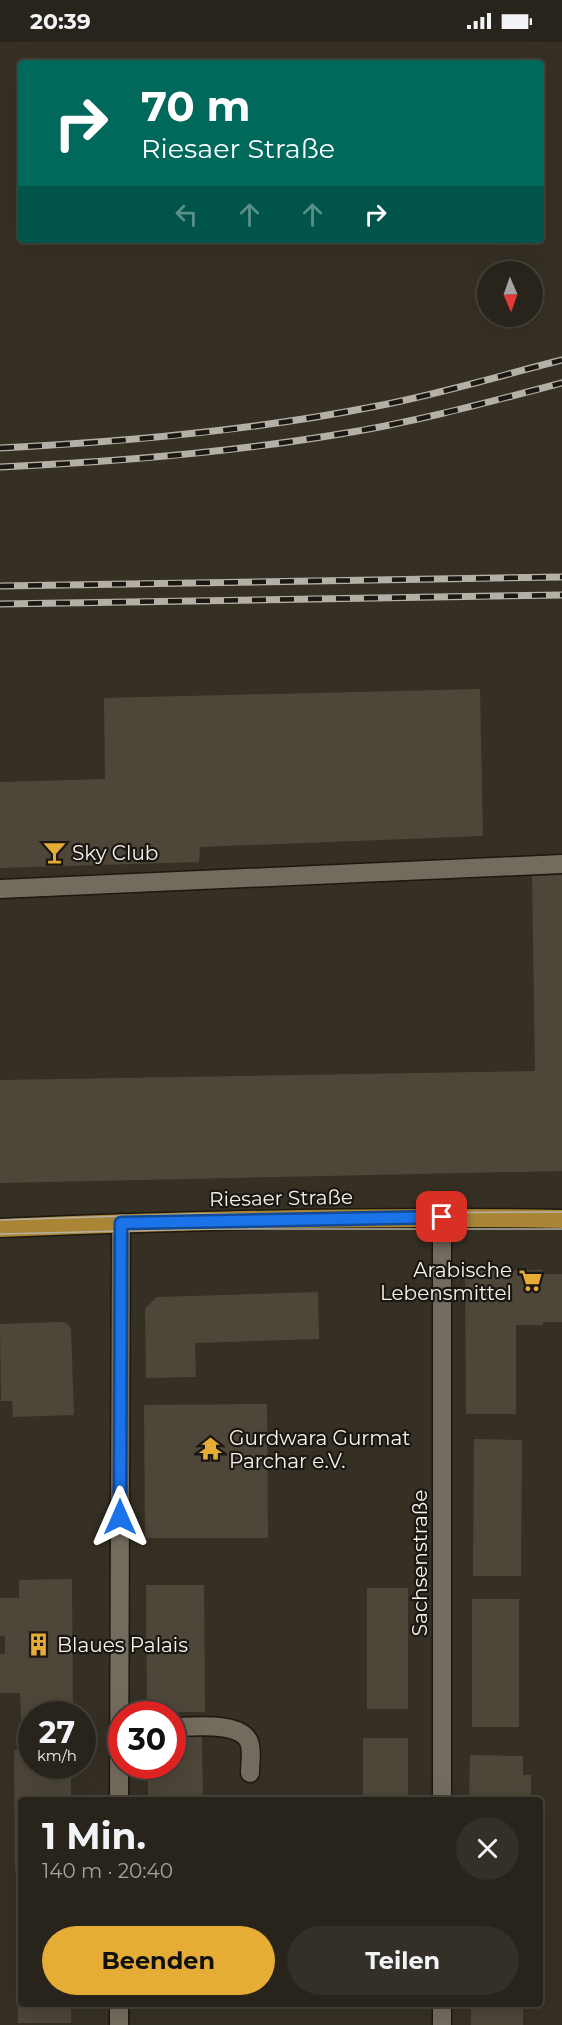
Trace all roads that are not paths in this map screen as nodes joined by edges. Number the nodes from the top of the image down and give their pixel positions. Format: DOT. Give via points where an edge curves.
graph roads {
  1 [pos="562,864"];
  2 [pos="0,889"];
  3 [pos="442,1217"];
  4 [pos="562,1219"];
  5 [pos="121,1223"];
  6 [pos="0,1228"];
  7 [pos="120,1701"];
  8 [pos="186,1727"];
  9 [pos="250,1773"];
  10 [pos="119,1779"];
  11 [pos="119,1797"];
  12 [pos="442,1797"];
  13 [pos="119,2007"];
  14 [pos="442,2007"];
  15 [pos="119,2025"];
  16 [pos="442,2025"];
  1 -- 2 [label="street"];
  3 -- 4 [label="main road, Riesaer Straße"];
  3 -- 5 [label="main road, Riesaer Straße"];
  3 -- 12 [label="street, Sachsenstraße"];
  5 -- 6 [label="main road, Riesaer Straße"];
  5 -- 7 [label="street"];
  8 -- 9 [label="street" via="219,1727 244,1734 250,1743"];
  10 -- 11 [label="street"];
  13 -- 15 [label="street"];
  14 -- 16 [label="street"];
}
